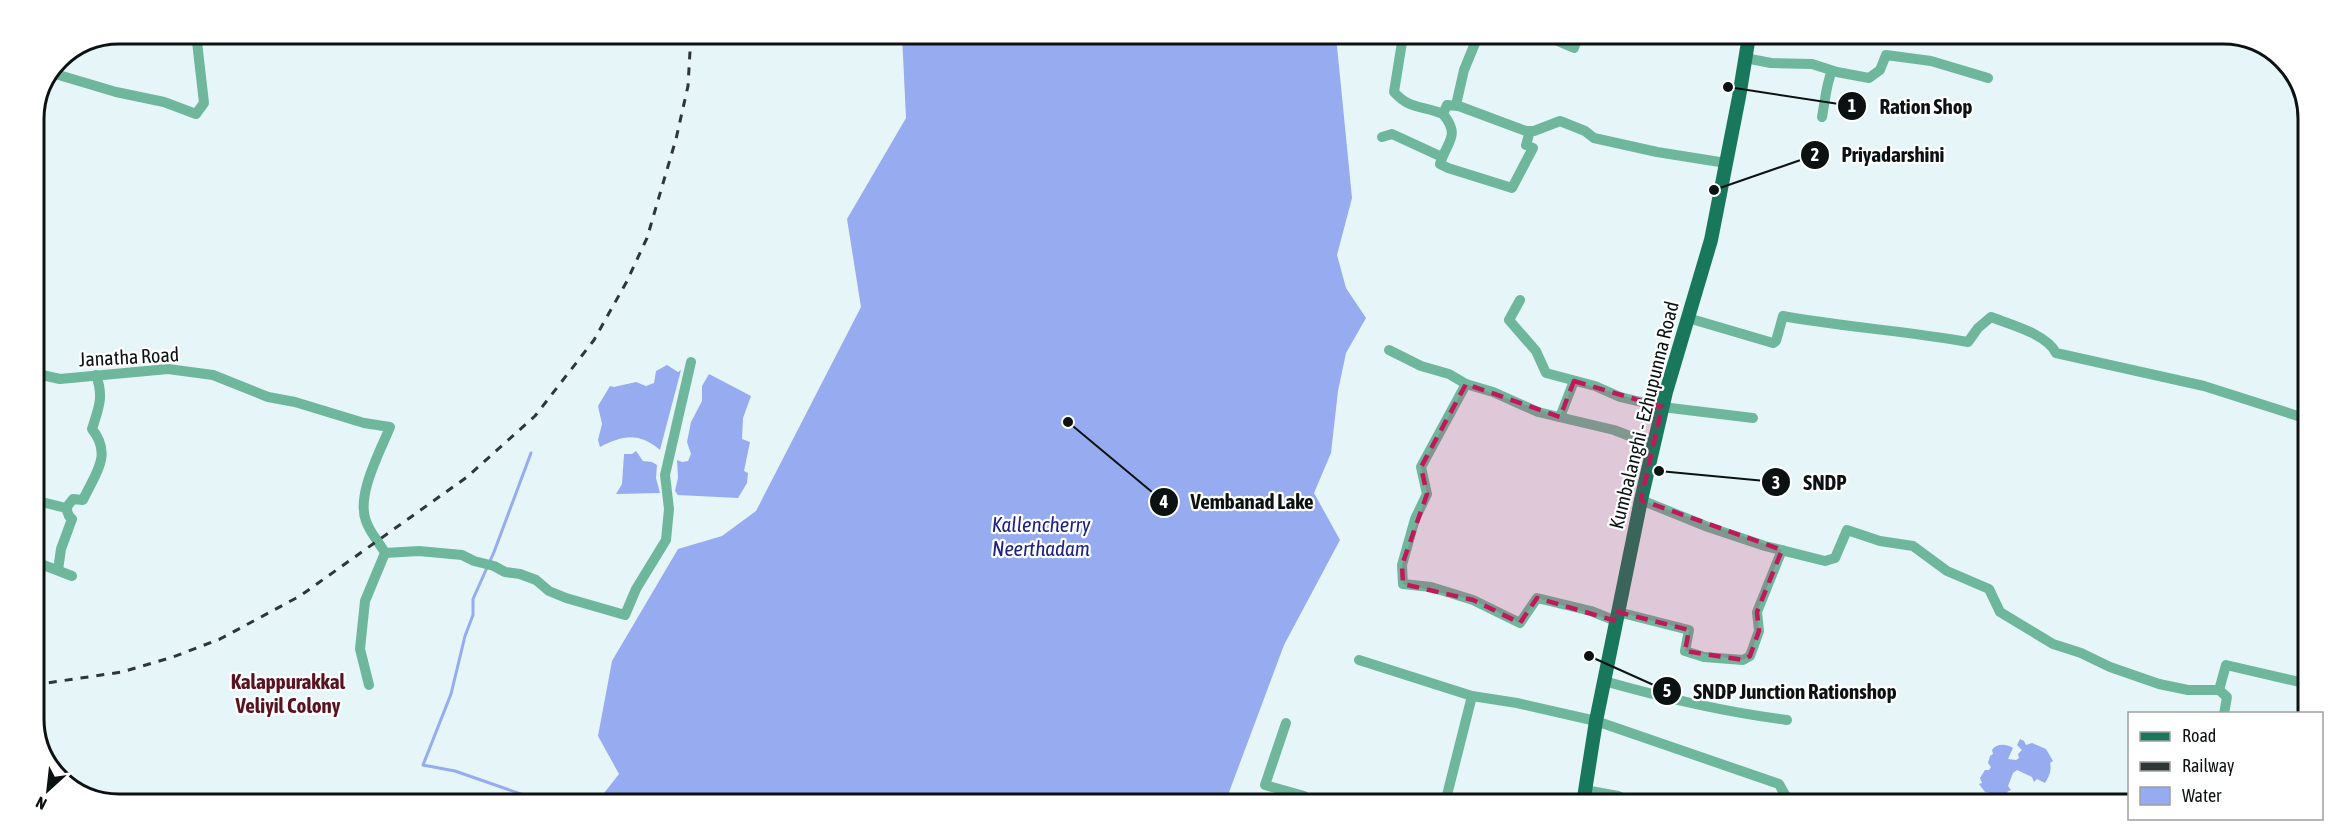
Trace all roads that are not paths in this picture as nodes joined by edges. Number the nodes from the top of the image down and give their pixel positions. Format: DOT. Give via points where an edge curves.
graph roads {
  1 [pos="197,44"];
  2 [pos="1402,44"];
  3 [pos="1475,44"];
  4 [pos="1748,44"];
  5 [pos="1745,58"];
  6 [pos="1832,71"];
  7 [pos="58,74"];
  8 [pos="1988,78"];
  9 [pos="1458,106"];
  10 [pos="1443,114"];
  11 [pos="1822,117"];
  12 [pos="1530,131"];
  13 [pos="1382,137"];
  14 [pos="1442,157"];
  15 [pos="1726,163"];
  16 [pos="1520,300"];
  17 [pos="1688,318"];
  18 [pos="1389,350"];
  19 [pos="691,362"];
  20 [pos="44,375"];
  21 [pos="96,375"];
  22 [pos="1574,381"];
  23 [pos="1466,384"];
  24 [pos="1662,407"];
  25 [pos="2297,416"];
  26 [pos="1560,417"];
  27 [pos="1754,418"];
  28 [pos="1653,445"];
  29 [pos="1641,500"];
  30 [pos="44,502"];
  31 [pos="66,508"];
  32 [pos="1782,550"];
  33 [pos="385,553"];
  34 [pos="44,565"];
  35 [pos="58,570"];
  36 [pos="72,576"];
  37 [pos="1617,617"];
  38 [pos="1359,660"];
  39 [pos="1604,681"];
  40 [pos="2298,682"];
  41 [pos="369,685"];
  42 [pos="2219,690"];
  43 [pos="1472,696"];
  44 [pos="2224,712"];
  45 [pos="1787,720"];
  46 [pos="1596,721"];
  47 [pos="1286,723"];
  48 [pos="1297,794"];
  49 [pos="1447,794"];
  50 [pos="1584,794"];
  51 [pos="1784,794"];
  1 -- 7 [label="street" via="204,103 196,114"];
  2 -- 10 [label="street" via="1394,92 1403,102"];
  3 -- 9 [label="street" via="1457,92"];
  4 -- 5 [label="main road, Kumbalanghi - Ezhupunna Road"];
  5 -- 6 [label="street" via="1812,64"];
  5 -- 15 [label="main road, Kumbalanghi - Ezhupunna Road"];
  6 -- 8 [label="street" via="1869,78 1880,70 1886,55 1931,61"];
  6 -- 11 [label="street"];
  9 -- 10 [label="street" via="1447,105"];
  9 -- 12 [label="street"];
  10 -- 14 [label="street" via="1453,131"];
  12 -- 14 [label="street" via="1526,145 1533,148 1512,188 1448,168 1440,164"];
  12 -- 15 [label="street" via="1560,121 1594,138"];
  13 -- 14 [label="street" via="1392,134"];
  15 -- 17 [label="main road, Kumbalanghi - Ezhupunna Road" via="1711,240"];
  16 -- 22 [label="street" via="1509,320 1536,351 1546,373"];
  17 -- 24 [label="main road, Kumbalanghi - Ezhupunna Road"];
  17 -- 25 [label="street" via="1773,343 1783,316 1968,342 1991,317 2029,331 2053,346 2056,353 2204,386"];
  18 -- 23 [label="street"];
  19 -- 33 [label="street" via="665,476 669,509 666,540 625,615 566,598 536,580 462,555"];
  20 -- 21 [label="street, Janatha Road" via="60,379"];
  21 -- 31 [label="street" via="102,390 92,429 99,437 103,456 83,500 74,499"];
  21 -- 33 [label="street, Janatha Road" via="168,369 213,375 268,397 390,427 363,496 365,518"];
  22 -- 24 [label="street"];
  22 -- 26 [label="street"];
  23 -- 26 [label="street"];
  23 -- 37 [label="street" via="1421,467 1427,494 1402,565 1403,584 1431,587 1473,600 1520,623 1537,598"];
  24 -- 27 [label="street"];
  24 -- 28 [label="main road, Kumbalanghi - Ezhupunna Road"];
  26 -- 28 [label="street" via="1614,430"];
  28 -- 29 [label="main road, Kumbalanghi - Ezhupunna Road"];
  29 -- 32 [label="street" via="1708,527"];
  29 -- 37 [label="main road, Kumbalanghi - Ezhupunna Road"];
  30 -- 31 [label="street"];
  31 -- 35 [label="street" via="72,519"];
  32 -- 37 [label="street" via="1757,612 1759,631 1750,656 1743,660 1704,657 1685,651 1689,630"];
  32 -- 42 [label="street" via="1825,561 1834,558 1847,530 1913,546 1947,571 1989,589 2000,612 2053,644 2159,684 2188,690"];
  33 -- 41 [label="street" via="365,600 360,649"];
  34 -- 35 [label="street"];
  35 -- 36 [label="street"];
  37 -- 39 [label="main road, Kumbalanghi - Ezhupunna Road"];
  38 -- 43 [label="street"];
  39 -- 45 [label="street" via="1676,701"];
  39 -- 46 [label="main road, Kumbalanghi - Ezhupunna Road"];
  40 -- 42 [label="street" via="2226,664"];
  42 -- 44 [label="street" via="2227,697"];
  43 -- 46 [label="street"];
  43 -- 49 [label="street"];
  46 -- 50 [label="main road, Kumbalanghi - Ezhupunna Road"];
  46 -- 51 [label="street" via="1779,784"];
  47 -- 48 [label="street" via="1265,785"];
}
